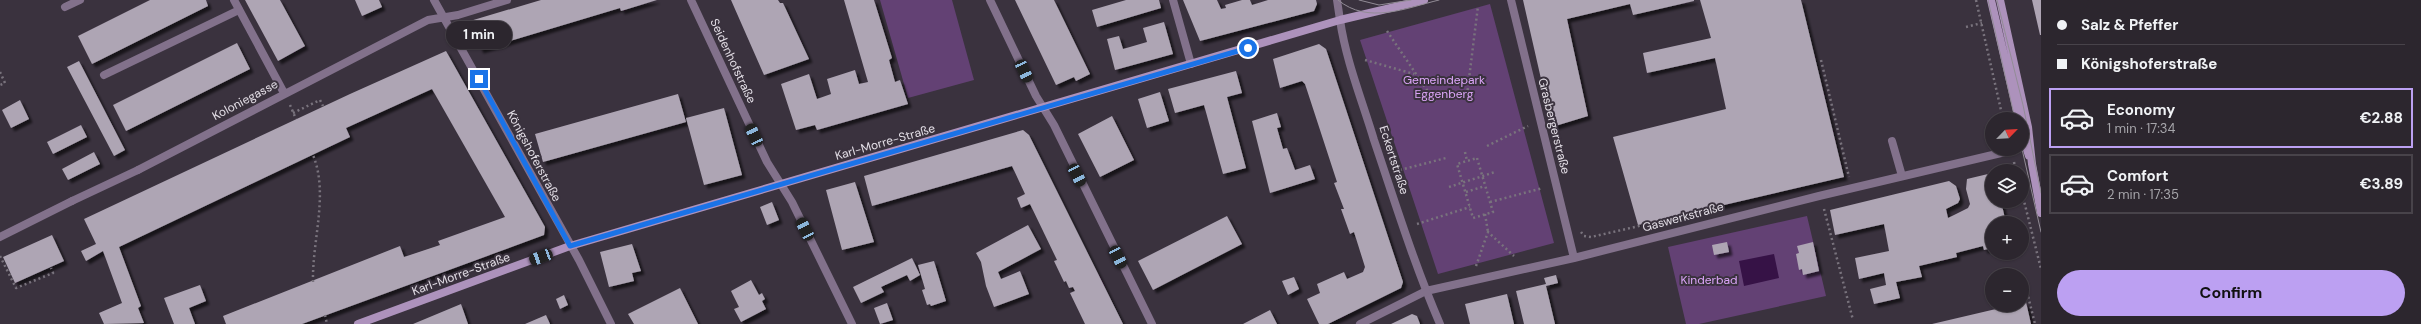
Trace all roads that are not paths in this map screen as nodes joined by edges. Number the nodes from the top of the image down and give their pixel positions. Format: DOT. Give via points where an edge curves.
graph roads {
  1 [pos="80,0"];
  2 [pos="234,0"];
  3 [pos="434,0"];
  4 [pos="507,0"];
  5 [pos="691,0"];
  6 [pos="990,0"];
  7 [pos="1173,0"];
  8 [pos="1337,0"];
  9 [pos="1424,0"];
  10 [pos="1511,0"];
  11 [pos="1991,0"];
  12 [pos="2000,0"];
  13 [pos="64,7"];
  14 [pos="239,10"];
  15 [pos="444,18"];
  16 [pos="1340,20"];
  17 [pos="1192,64"];
  18 [pos="104,75"];
  19 [pos="284,93"];
  20 [pos="1044,107"];
  21 [pos="2016,112"];
  22 [pos="1892,141"];
  23 [pos="1985,156"];
  24 [pos="2027,156"];
  25 [pos="2032,164"];
  26 [pos="1902,176"];
  27 [pos="780,184"];
  28 [pos="2041,213"];
  29 [pos="0,237"];
  30 [pos="570,246"];
  31 [pos="1574,258"];
  32 [pos="1426,291"];
  33 [pos="358,324"];
  34 [pos="611,324"];
  35 [pos="852,324"];
  36 [pos="1152,324"];
  37 [pos="1360,324"];
  38 [pos="1440,324"];
  1 -- 13 [label="street"];
  2 -- 14 [label="street"];
  3 -- 15 [label="street, Königshoferstraße"];
  4 -- 15 [label="street, Koloniegasse"];
  5 -- 27 [label="street, Seidenhofstraße" via="767,162"];
  6 -- 20 [label="street" via="1036,96"];
  7 -- 17 [label="street"];
  8 -- 16 [label="street, Eckertstraße"];
  9 -- 16 [label="main road, Karl-Morre-Straße"];
  10 -- 31 [label="street, Grasbergerstraße"];
  11 -- 21 [label="main road"];
  12 -- 25 [label="main road" via="2024,105"];
  14 -- 18 [label="street"];
  14 -- 19 [label="street"];
  15 -- 19 [label="street, Koloniegasse" via="428,20"];
  15 -- 30 [label="street, Königshoferstraße"];
  16 -- 17 [label="main road, Karl-Morre-Straße"];
  16 -- 32 [label="street, Eckertstraße" via="1344,45"];
  17 -- 20 [label="main road, Karl-Morre-Straße"];
  19 -- 29 [label="street, Koloniegasse" via="138,170"];
  20 -- 27 [label="main road, Karl-Morre-Straße"];
  20 -- 36 [label="street"];
  22 -- 26 [label="street"];
  23 -- 26 [label="street, Gaswerkstraße"];
  24 -- 25 [label="main road"];
  25 -- 28 [label="main road"];
  26 -- 31 [label="street, Gaswerkstraße"];
  27 -- 30 [label="main road, Karl-Morre-Straße"];
  27 -- 35 [label="street, Seidenhofstraße" via="792,202"];
  30 -- 33 [label="main road, Karl-Morre-Straße"];
  30 -- 34 [label="street, Königshoferstraße"];
  31 -- 32 [label="street, Gaswerkstraße"];
  32 -- 37 [label="street, Gaswerkstraße"];
  32 -- 38 [label="street, Eckertstraße"];
}
